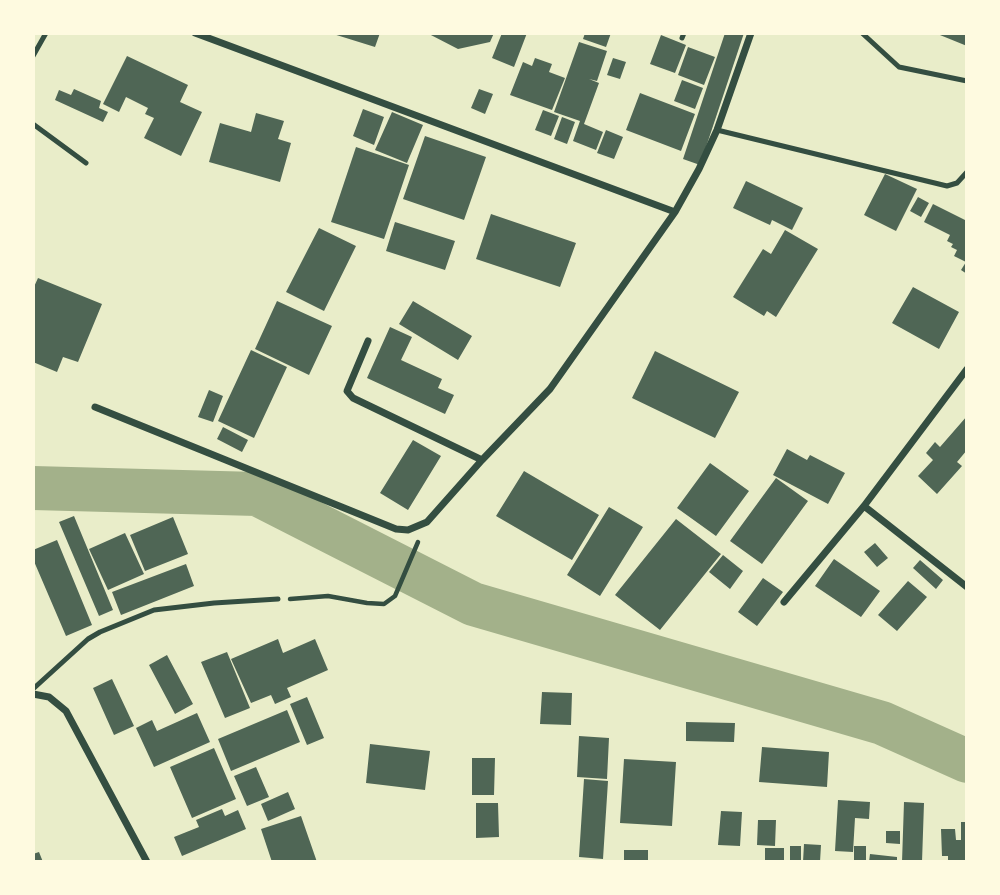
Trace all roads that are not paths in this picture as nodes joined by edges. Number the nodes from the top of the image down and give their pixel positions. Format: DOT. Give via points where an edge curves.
graph roads {
  1 [pos="46,33"];
  2 [pos="195,33"];
  3 [pos="751,33"];
  4 [pos="862,33"];
  5 [pos="33,56"];
  6 [pos="967,81"];
  7 [pos="33,124"];
  8 [pos="717,130"];
  9 [pos="86,163"];
  10 [pos="967,172"];
  11 [pos="675,212"];
  12 [pos="368,341"];
  13 [pos="967,369"];
  14 [pos="94,407"];
  15 [pos="482,460"];
  16 [pos="864,506"];
  17 [pos="967,587"];
  18 [pos="278,600"];
  19 [pos="784,602"];
  20 [pos="33,691"];
  21 [pos="147,862"];
  1 -- 5 [label="lane"];
  2 -- 11 [label="street"];
  3 -- 8 [label="street"];
  4 -- 6 [label="lane" via="899,67"];
  7 -- 9 [label="lane"];
  8 -- 10 [label="lane" via="947,186"];
  8 -- 11 [label="street"];
  11 -- 15 [label="street" via="550,389"];
  12 -- 15 [label="street" via="347,391 353,398"];
  13 -- 16 [label="street"];
  14 -- 15 [label="street" via="396,529 408,530 427,522"];
  16 -- 17 [label="street"];
  16 -- 19 [label="street"];
  18 -- 20 [label="lane" via="154,610 88,639"];
  20 -- 21 [label="street" via="66,711"];
}
